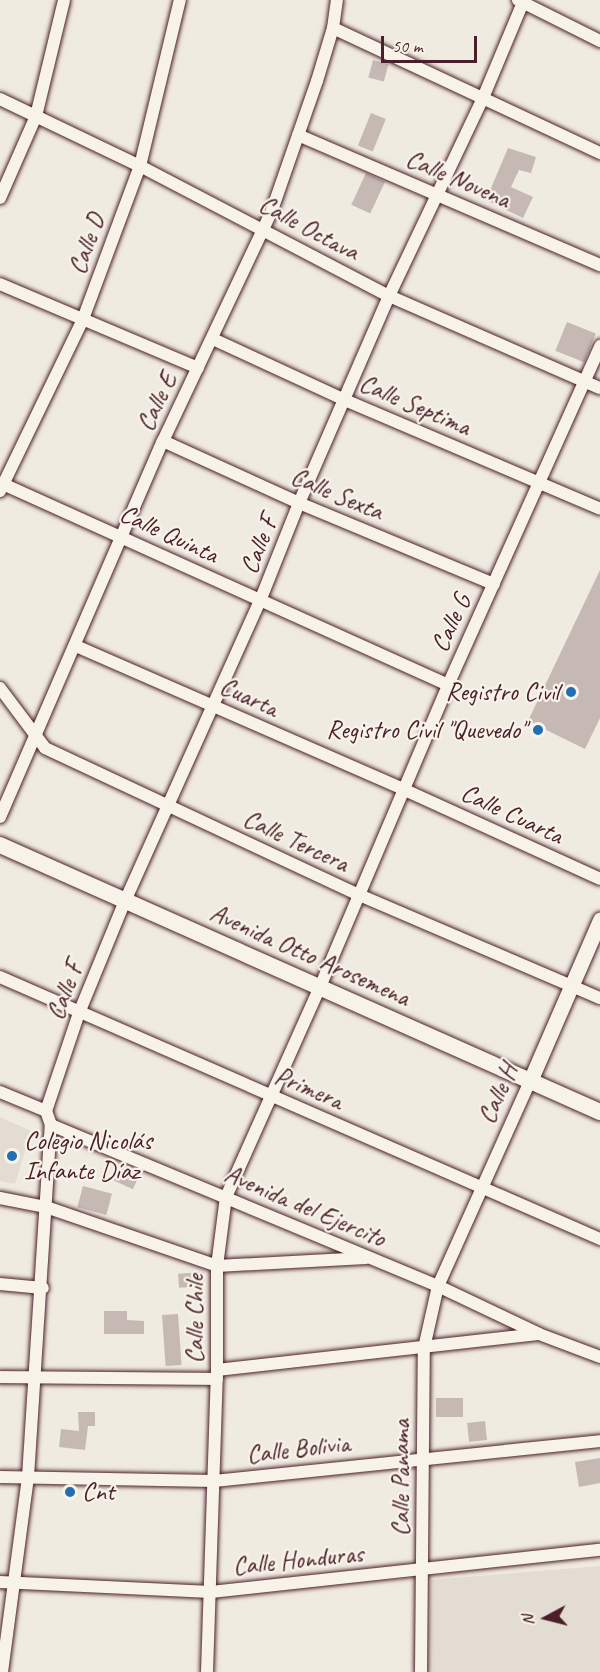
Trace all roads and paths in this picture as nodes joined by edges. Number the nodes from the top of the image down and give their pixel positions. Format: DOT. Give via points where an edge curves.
graph roads {
  1 [pos="64,0"];
  2 [pos="180,0"];
  3 [pos="337,0"];
  4 [pos="522,1"];
  5 [pos="333,28"];
  6 [pos="600,41"];
  7 [pos="483,98"];
  8 [pos="0,99"];
  9 [pos="36,116"];
  10 [pos="298,135"];
  11 [pos="600,153"];
  12 [pos="140,166"];
  13 [pos="437,194"];
  14 [pos="0,198"];
  15 [pos="264,229"];
  16 [pos="600,265"];
  17 [pos="0,284"];
  18 [pos="389,296"];
  19 [pos="83,319"];
  20 [pos="213,339"];
  21 [pos="600,346"];
  22 [pos="198,368"];
  23 [pos="584,381"];
  24 [pos="600,388"];
  25 [pos="345,400"];
  26 [pos="163,441"];
  27 [pos="540,482"];
  28 [pos="2,487"];
  29 [pos="299,503"];
  30 [pos="600,509"];
  31 [pos="122,537"];
  32 [pos="494,584"];
  33 [pos="260,602"];
  34 [pos="76,646"];
  35 [pos="448,686"];
  36 [pos="0,688"];
  37 [pos="214,706"];
  38 [pos="36,736"];
  39 [pos="405,790"];
  40 [pos="167,806"];
  41 [pos="0,817"];
  42 [pos="0,845"];
  43 [pos="600,879"];
  44 [pos="357,894"];
  45 [pos="125,901"];
  46 [pos="600,920"];
  47 [pos="0,977"];
  48 [pos="572,985"];
  49 [pos="320,987"];
  50 [pos="600,998"];
  51 [pos="79,1012"];
  52 [pos="530,1081"];
  53 [pos="0,1092"];
  54 [pos="270,1096"];
  55 [pos="46,1111"];
  56 [pos="600,1112"];
  57 [pos="51,1125"];
  58 [pos="483,1187"];
  59 [pos="226,1197"];
  60 [pos="0,1198"];
  61 [pos="46,1207"];
  62 [pos="600,1239"];
  63 [pos="370,1258"];
  64 [pos="217,1266"];
  65 [pos="0,1284"];
  66 [pos="438,1286"];
  67 [pos="43,1288"];
  68 [pos="539,1334"];
  69 [pos="424,1348"];
  70 [pos="600,1357"];
  71 [pos="217,1375"];
  72 [pos="0,1377"];
  73 [pos="36,1378"];
  74 [pos="600,1441"];
  75 [pos="424,1457"];
  76 [pos="0,1477"];
  77 [pos="28,1477"];
  78 [pos="213,1481"];
  79 [pos="600,1550"];
  80 [pos="424,1570"];
  81 [pos="0,1582"];
  82 [pos="15,1582"];
  83 [pos="211,1592"];
  84 [pos="2,1672"];
  85 [pos="207,1672"];
  86 [pos="421,1672"];
  1 -- 9 [label="street"];
  2 -- 12 [label="street, Calle D"];
  3 -- 5 [label="street, Calle E"];
  4 -- 6 [label="street"];
  4 -- 7 [label="street, Calle F"];
  5 -- 7 [label="street"];
  5 -- 10 [label="street, Calle E"];
  7 -- 11 [label="street"];
  7 -- 13 [label="street, Calle F"];
  8 -- 9 [label="street, Calle Octava"];
  9 -- 12 [label="street, Calle Octava"];
  9 -- 14 [label="street"];
  10 -- 13 [label="street, Calle Novena"];
  10 -- 15 [label="street, Calle E"];
  12 -- 15 [label="street, Calle Octava"];
  12 -- 19 [label="street, Calle D"];
  13 -- 16 [label="street, Calle Novena"];
  13 -- 18 [label="street, Calle F"];
  15 -- 18 [label="street, Calle Octava"];
  15 -- 20 [label="street, Calle E"];
  17 -- 19 [label="street"];
  18 -- 23 [label="street, Calle Octava"];
  18 -- 25 [label="street, Calle F"];
  19 -- 22 [label="street"];
  19 -- 28 [label="street, Calle D"];
  20 -- 22 [label="street, Calle E"];
  20 -- 25 [label="street, Calle Septima"];
  21 -- 23 [label="street, Calle G"];
  22 -- 26 [label="street, Calle E"];
  23 -- 24 [label="street, Calle Octava"];
  23 -- 27 [label="street, Calle G"];
  25 -- 27 [label="street, Calle Septima"];
  25 -- 29 [label="street, Calle F"];
  26 -- 29 [label="street, Calle Sexta"];
  26 -- 31 [label="street, Calle E"];
  27 -- 30 [label="street, Calle Septima"];
  27 -- 32 [label="street, Calle G"];
  28 -- 31 [label="street, Calle Quinta"];
  29 -- 32 [label="street, Calle Sexta"];
  29 -- 33 [label="street, Calle F"];
  31 -- 33 [label="street, Calle Quinta"];
  31 -- 34 [label="street, Calle E"];
  32 -- 35 [label="street, Calle G"];
  33 -- 35 [label="street, Calle Quinta"];
  33 -- 37 [label="street, Calle F"];
  34 -- 37 [label="street, Cuarta"];
  34 -- 38 [label="street, Calle E"];
  35 -- 39 [label="street, Calle G"];
  36 -- 38 [label="street, Calle Tercera"];
  37 -- 39 [label="street, Cuarta"];
  37 -- 40 [label="street, Calle F"];
  38 -- 40 [label="street, Calle Tercera" via="45,748"];
  38 -- 41 [label="street, Calle E"];
  39 -- 43 [label="street, Calle Cuarta"];
  39 -- 44 [label="street, Calle G"];
  40 -- 44 [label="street, Calle Tercera"];
  40 -- 45 [label="street, Calle F"];
  42 -- 45 [label="main road, Avenida Otto Arosemena"];
  44 -- 48 [label="street, Calle Tercera"];
  44 -- 49 [label="street, Calle G"];
  45 -- 49 [label="main road, Avenida Otto Arosemena"];
  45 -- 51 [label="street, Calle F"];
  46 -- 48 [label="street, Calle H"];
  47 -- 51 [label="street, Primera"];
  48 -- 50 [label="street, Calle Tercera"];
  48 -- 52 [label="street, Calle H"];
  49 -- 52 [label="main road, Avenida Otto Arosemena"];
  49 -- 54 [label="street, Calle Chile"];
  51 -- 54 [label="street, Primera"];
  51 -- 55 [label="street, Calle F"];
  52 -- 56 [label="main road, Avenida Otto Arosemena"];
  52 -- 58 [label="street, Calle H"];
  53 -- 55 [label="street"];
  54 -- 58 [label="street, Primera"];
  54 -- 59 [label="street, Calle Chile"];
  55 -- 57 [label="street"];
  57 -- 59 [label="street, Avenida del Ejercito"];
  57 -- 61 [label="street"];
  58 -- 62 [label="street, Primera"];
  58 -- 66 [label="street, Calle H"];
  59 -- 63 [label="street, Avenida del Ejercito"];
  59 -- 64 [label="street, Calle Chile"];
  60 -- 61 [label="street"];
  61 -- 64 [label="street"];
  61 -- 67 [label="street"];
  63 -- 64 [label="street"];
  63 -- 66 [label="street, Avenida del Ejercito"];
  64 -- 71 [label="street, Calle Chile"];
  65 -- 67 [label="street"];
  66 -- 68 [label="street, Avenida del Ejercito"];
  66 -- 69 [label="street, Calle Panama"];
  67 -- 73 [label="street"];
  68 -- 69 [label="street"];
  68 -- 70 [label="street, Avenida del Ejercito"];
  69 -- 71 [label="street"];
  69 -- 75 [label="street, Calle Panama"];
  71 -- 73 [label="street"];
  71 -- 78 [label="street, Calle Chile"];
  72 -- 73 [label="street"];
  73 -- 77 [label="street"];
  74 -- 75 [label="street, Calle Bolivia"];
  75 -- 78 [label="street, Calle Bolivia"];
  75 -- 80 [label="street, Calle Panama"];
  76 -- 77 [label="street, Calle Bolivia"];
  77 -- 78 [label="street, Calle Bolivia"];
  77 -- 82 [label="street"];
  78 -- 83 [label="street, Calle Chile"];
  79 -- 80 [label="street, Calle Honduras"];
  80 -- 83 [label="street, Calle Honduras"];
  80 -- 86 [label="street, Calle Panama"];
  81 -- 82 [label="street, Calle Honduras"];
  82 -- 83 [label="street, Calle Honduras"];
  82 -- 84 [label="street"];
  83 -- 85 [label="street, Calle Chile"];
}
